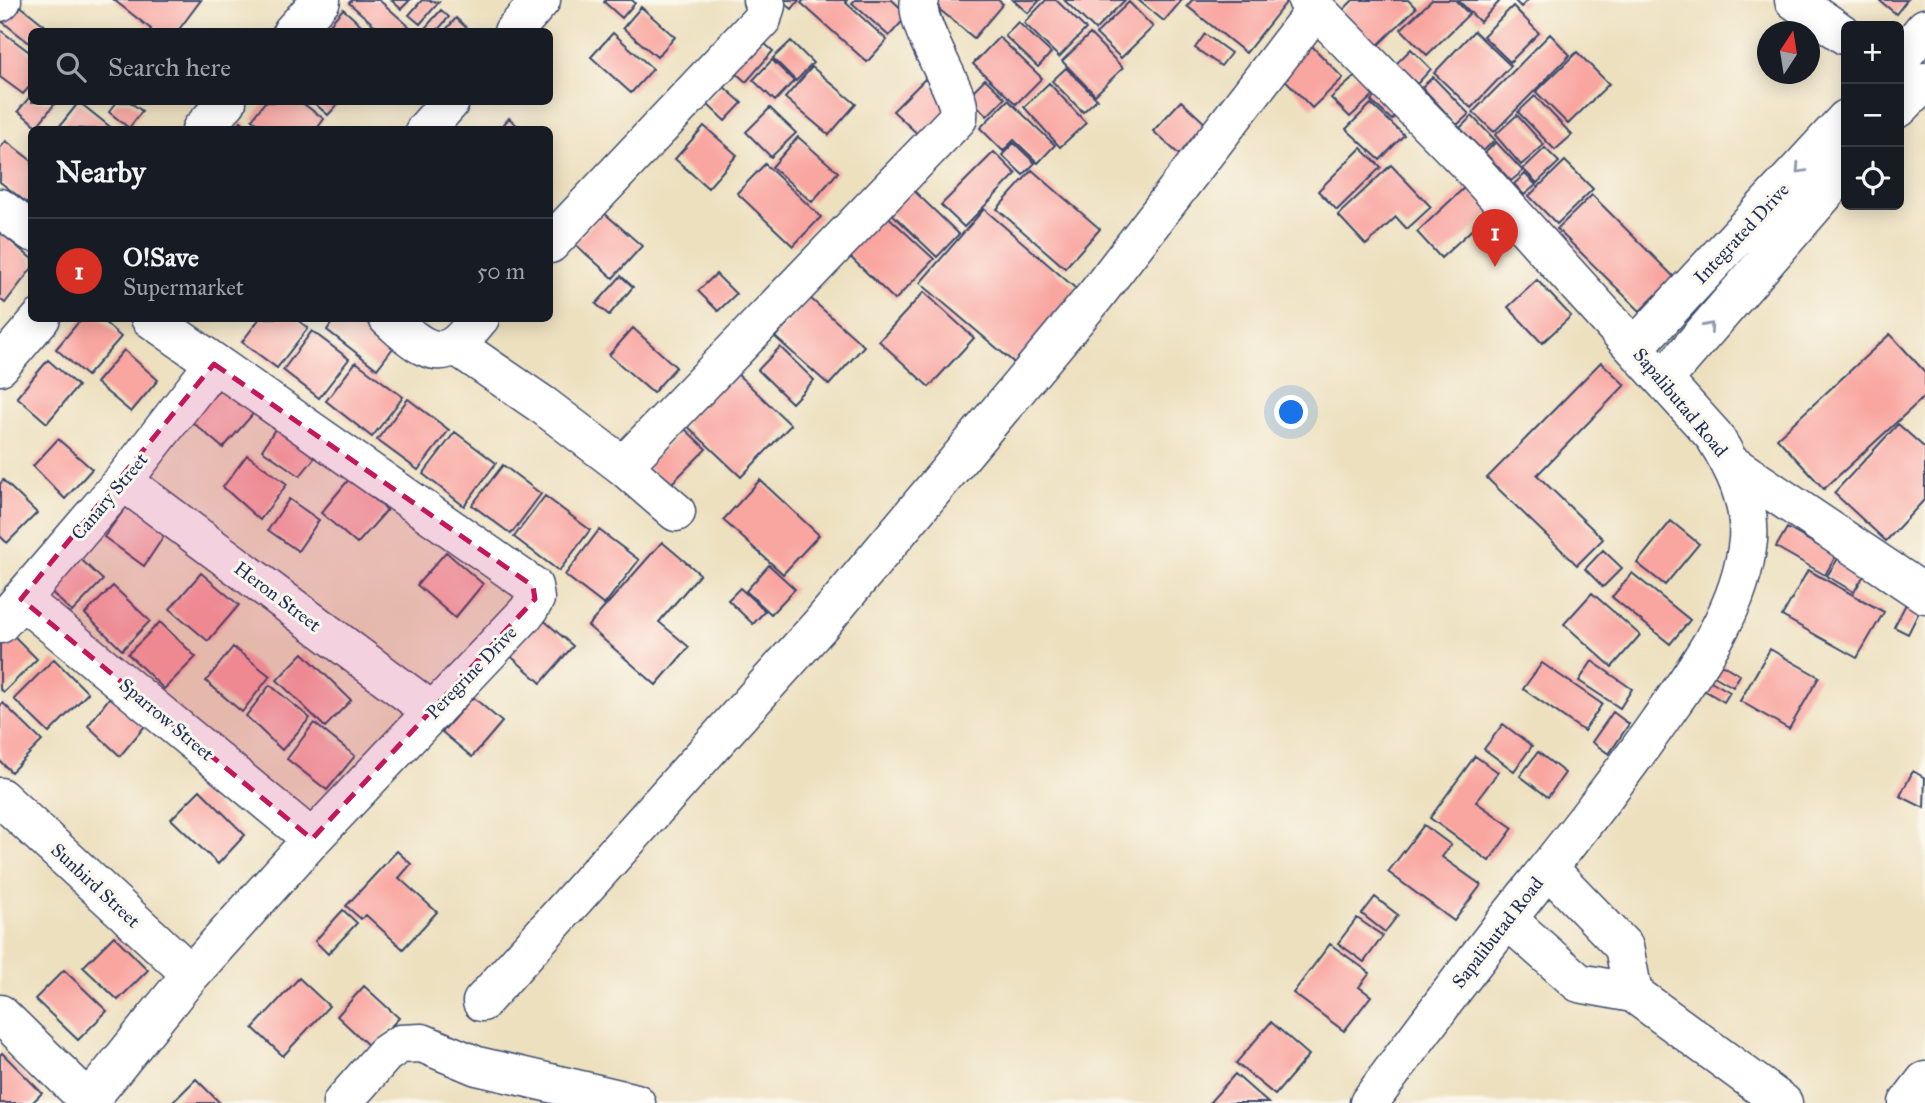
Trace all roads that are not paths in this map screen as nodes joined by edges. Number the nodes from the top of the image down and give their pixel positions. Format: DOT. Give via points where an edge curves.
graph roads {
  1 [pos="321,0"];
  2 [pos="541,0"];
  3 [pos="762,0"];
  4 [pos="920,0"];
  5 [pos="1794,0"];
  6 [pos="1311,4"];
  7 [pos="296,28"];
  8 [pos="516,28"];
  9 [pos="1925,28"];
  10 [pos="1841,33"];
  11 [pos="1909,82"];
  12 [pos="224,105"];
  13 [pos="447,105"];
  14 [pos="1841,124"];
  15 [pos="205,126"];
  16 [pos="429,126"];
  17 [pos="1841,175"];
  18 [pos="0,208"];
  19 [pos="28,229"];
  20 [pos="553,241"];
  21 [pos="38,322"];
  22 [pos="156,322"];
  23 [pos="393,322"];
  24 [pos="467,332"];
  25 [pos="1635,347"];
  26 [pos="214,364"];
  27 [pos="0,366"];
  28 [pos="1664,379"];
  29 [pos="1733,465"];
  30 [pos="623,466"];
  31 [pos="123,481"];
  32 [pos="676,512"];
  33 [pos="1925,594"];
  34 [pos="11,611"];
  35 [pos="433,712"];
  36 [pos="0,797"];
  37 [pos="312,839"];
  38 [pos="1548,868"];
  39 [pos="1507,919"];
  40 [pos="191,974"];
  41 [pos="1633,993"];
  42 [pos="482,1002"];
  43 [pos="0,1014"];
  44 [pos="1925,1081"];
  45 [pos="88,1102"];
  46 [pos="1780,1102"];
  47 [pos="342,1103"];
  48 [pos="636,1103"];
  49 [pos="1369,1103"];
  50 [pos="1908,1103"];
  1 -- 7 [label="street"];
  2 -- 8 [label="street"];
  3 -- 20 [label="street" via="766,5 762,19"];
  4 -- 30 [label="street" via="923,23 958,104 958,118"];
  5 -- 10 [label="street"];
  6 -- 25 [label="street, Sapalibutad Road" via="1468,164"];
  6 -- 42 [label="street" via="1096,295 821,624"];
  9 -- 11 [label="street"];
  12 -- 15 [label="street"];
  13 -- 16 [label="street"];
  14 -- 25 [label="street, Integrated Drive, one-way"];
  28 -- 17 [label="street, Integrated Drive, one-way"];
  18 -- 19 [label="street"];
  21 -- 27 [label="street"];
  22 -- 26 [label="street, Peregrine Drive"];
  23 -- 24 [label="street" via="427,349 443,350"];
  24 -- 30 [label="street" via="544,406"];
  25 -- 28 [label="street, Sapalibutad Road"];
  26 -- 31 [label="street, Canary Street"];
  26 -- 35 [label="street, Peregrine Drive" via="533,586 535,599 528,611"];
  28 -- 29 [label="street, Sapalibutad Road"];
  29 -- 33 [label="street"];
  29 -- 38 [label="street, Sapalibutad Road" via="1748,509 1748,540 1728,615 1650,734"];
  30 -- 32 [label="street"];
  31 -- 34 [label="street, Canary Street"];
  31 -- 35 [label="street, Heron Street"];
  34 -- 37 [label="street, Sparrow Street"];
  35 -- 37 [label="street, Peregrine Drive"];
  36 -- 40 [label="street, Sunbird Street"];
  37 -- 40 [label="street, Peregrine Drive"];
  38 -- 39 [label="street, Sapalibutad Road"];
  38 -- 41 [label="street" via="1624,947"];
  39 -- 41 [label="street" via="1579,983"];
  39 -- 49 [label="street, Sapalibutad Road"];
  40 -- 45 [label="street, Peregrine Drive"];
  41 -- 46 [label="street"];
  43 -- 45 [label="street"];
  44 -- 50 [label="street"];
  47 -- 48 [label="street" via="385,1054 400,1044 422,1043 477,1066"];
}
